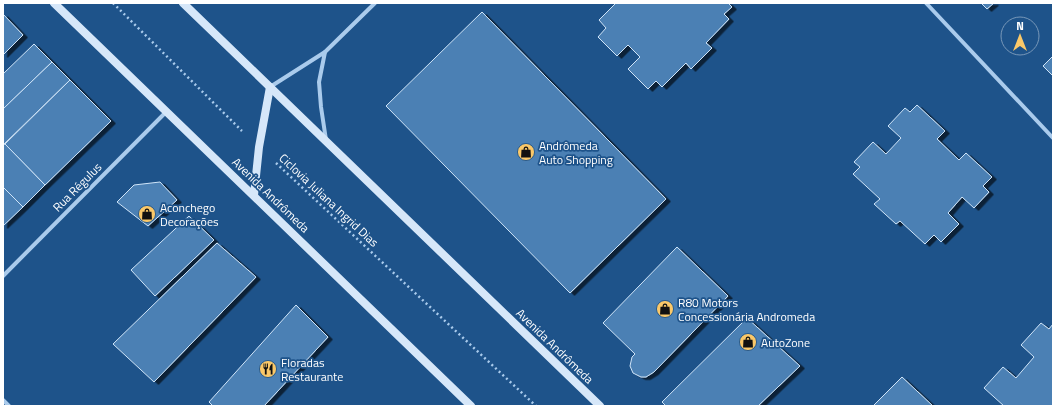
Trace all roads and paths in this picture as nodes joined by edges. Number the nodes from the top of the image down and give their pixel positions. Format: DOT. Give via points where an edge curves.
graph roads {
  1 [pos="54,3"];
  2 [pos="113,3"];
  3 [pos="183,3"];
  4 [pos="375,3"];
  5 [pos="926,3"];
  6 [pos="325,52"];
  7 [pos="270,87"];
  8 [pos="166,112"];
  9 [pos="1053,138"];
  10 [pos="327,142"];
  11 [pos="259,147"];
  12 [pos="254,195"];
  13 [pos="3,276"];
  14 [pos="3,400"];
  15 [pos="9,406"];
  16 [pos="471,406"];
  17 [pos="536,406"];
  18 [pos="600,406"];
  1 -- 8 [label="main road, Avenida Andrômeda"];
  2 -- 11 [label="path, Ciclovia Juliana Ingrid Dias"];
  3 -- 7 [label="main road, Avenida Andrômeda"];
  4 -- 6 [label="street"];
  5 -- 9 [label="street"];
  6 -- 7 [label="street"];
  6 -- 10 [label="street" via="319,82"];
  7 -- 10 [label="main road, Avenida Andrômeda"];
  7 -- 11 [label="main road"];
  8 -- 12 [label="main road, Avenida Andrômeda"];
  8 -- 13 [label="street, Rua Régulus"];
  10 -- 18 [label="main road, Avenida Andrômeda"];
  11 -- 12 [label="main road"];
  11 -- 17 [label="path, Ciclovia Juliana Ingrid Dias"];
  12 -- 16 [label="main road, Avenida Andrômeda"];
  14 -- 15 [label="street"];
}
